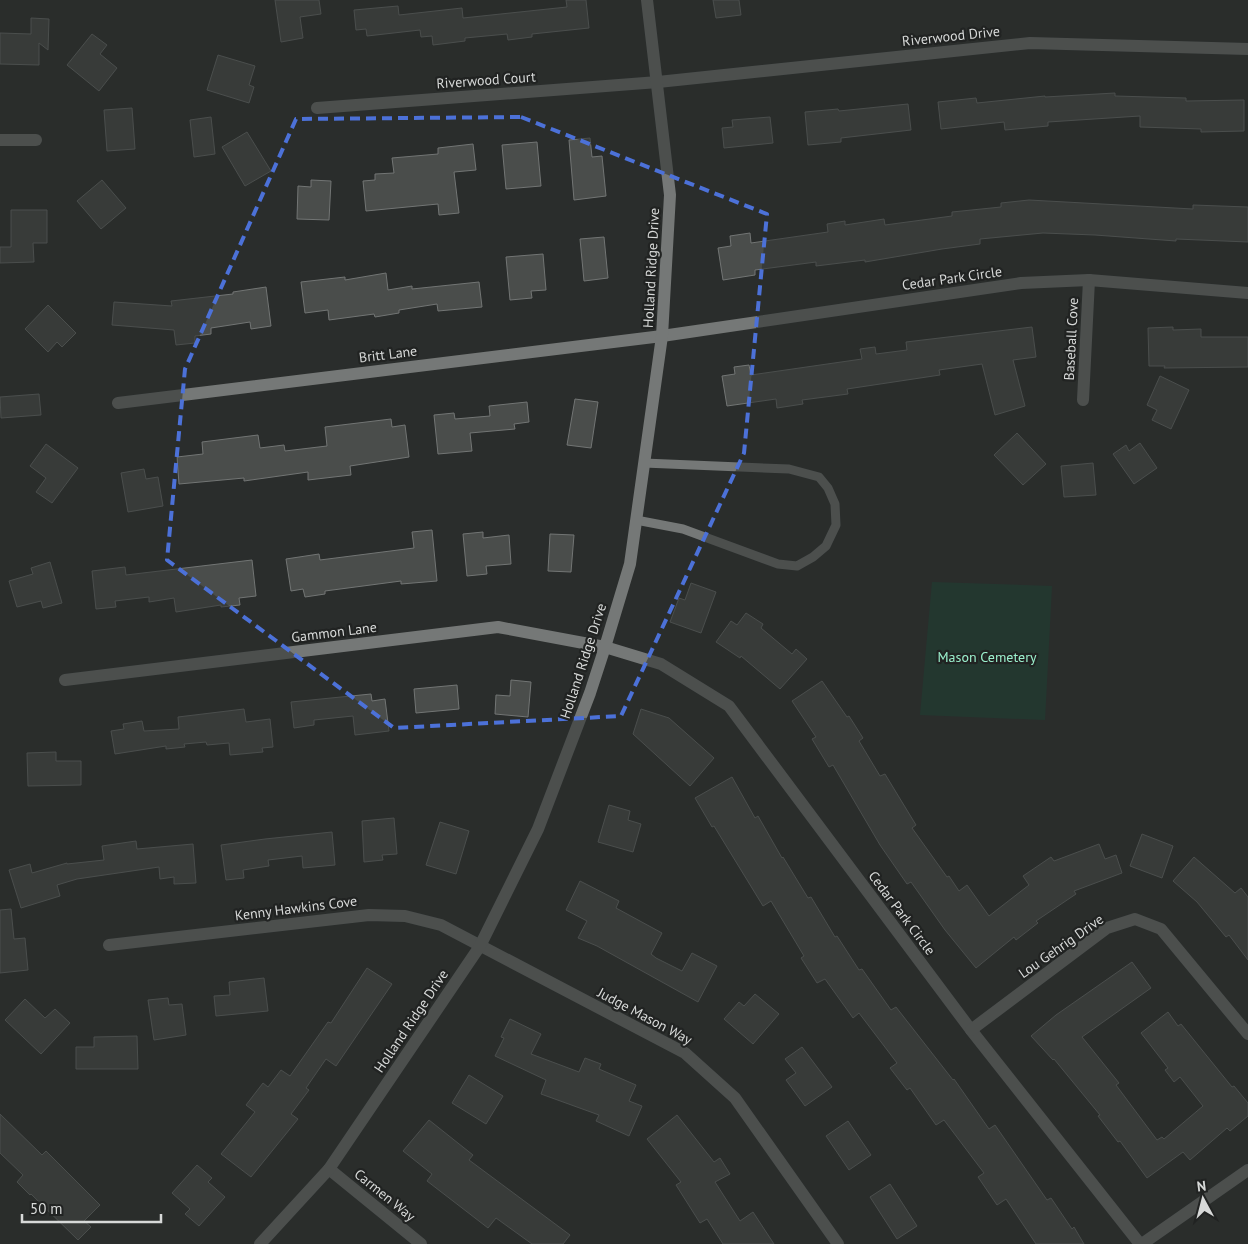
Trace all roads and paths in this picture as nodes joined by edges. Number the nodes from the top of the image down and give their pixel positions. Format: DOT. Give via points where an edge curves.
graph roads {
  1 [pos="647,0"];
  2 [pos="1248,49"];
  3 [pos="658,82"];
  4 [pos="317,108"];
  5 [pos="0,140"];
  6 [pos="36,140"];
  7 [pos="1089,280"];
  8 [pos="1248,293"];
  9 [pos="662,336"];
  10 [pos="1083,400"];
  11 [pos="118,403"];
  12 [pos="644,463"];
  13 [pos="636,520"];
  14 [pos="605,647"];
  15 [pos="65,680"];
  16 [pos="109,945"];
  17 [pos="480,946"];
  18 [pos="971,1030"];
  19 [pos="1248,1034"];
  20 [pos="329,1169"];
  21 [pos="1248,1170"];
  22 [pos="260,1244"];
  23 [pos="422,1244"];
  24 [pos="838,1244"];
  25 [pos="1141,1244"];
  1 -- 3 [label="street, Holland Ridge Drive"];
  2 -- 3 [label="street, Riverwood Drive" via="1030,43"];
  3 -- 4 [label="street, Riverwood Court"];
  3 -- 9 [label="street, Holland Ridge Drive" via="670,195"];
  5 -- 6 [label="street"];
  7 -- 8 [label="street, Cedar Park Circle"];
  7 -- 9 [label="street, Cedar Park Circle" via="1021,283"];
  7 -- 10 [label="street, Baseball Cove"];
  9 -- 11 [label="street, Britt Lane"];
  9 -- 12 [label="street, Holland Ridge Drive"];
  12 -- 13 [label="street, Holland Ridge Drive"];
  12 -- 13 [label="lane" via="789,469 819,477 835,504 836,526 826,546 798,566 778,564 683,529"];
  13 -- 14 [label="street, Holland Ridge Drive" via="630,564"];
  14 -- 15 [label="street, Gammon Lane" via="498,627"];
  14 -- 17 [label="street, Holland Ridge Drive" via="538,829"];
  14 -- 18 [label="street, Cedar Park Circle" via="661,664 729,706"];
  16 -- 17 [label="street, Kenny Hawkins Cove" via="369,915 405,916 441,925"];
  17 -- 20 [label="street, Holland Ridge Drive"];
  17 -- 24 [label="street, Judge Mason Way" via="685,1053 734,1098"];
  18 -- 19 [label="street, Lou Gehrig Drive" via="1108,928 1135,918 1161,929"];
  18 -- 25 [label="street, Cedar Park Circle"];
  20 -- 22 [label="street, Holland Ridge Drive"];
  20 -- 23 [label="street, Carmen Way"];
  21 -- 25 [label="street"];
}
